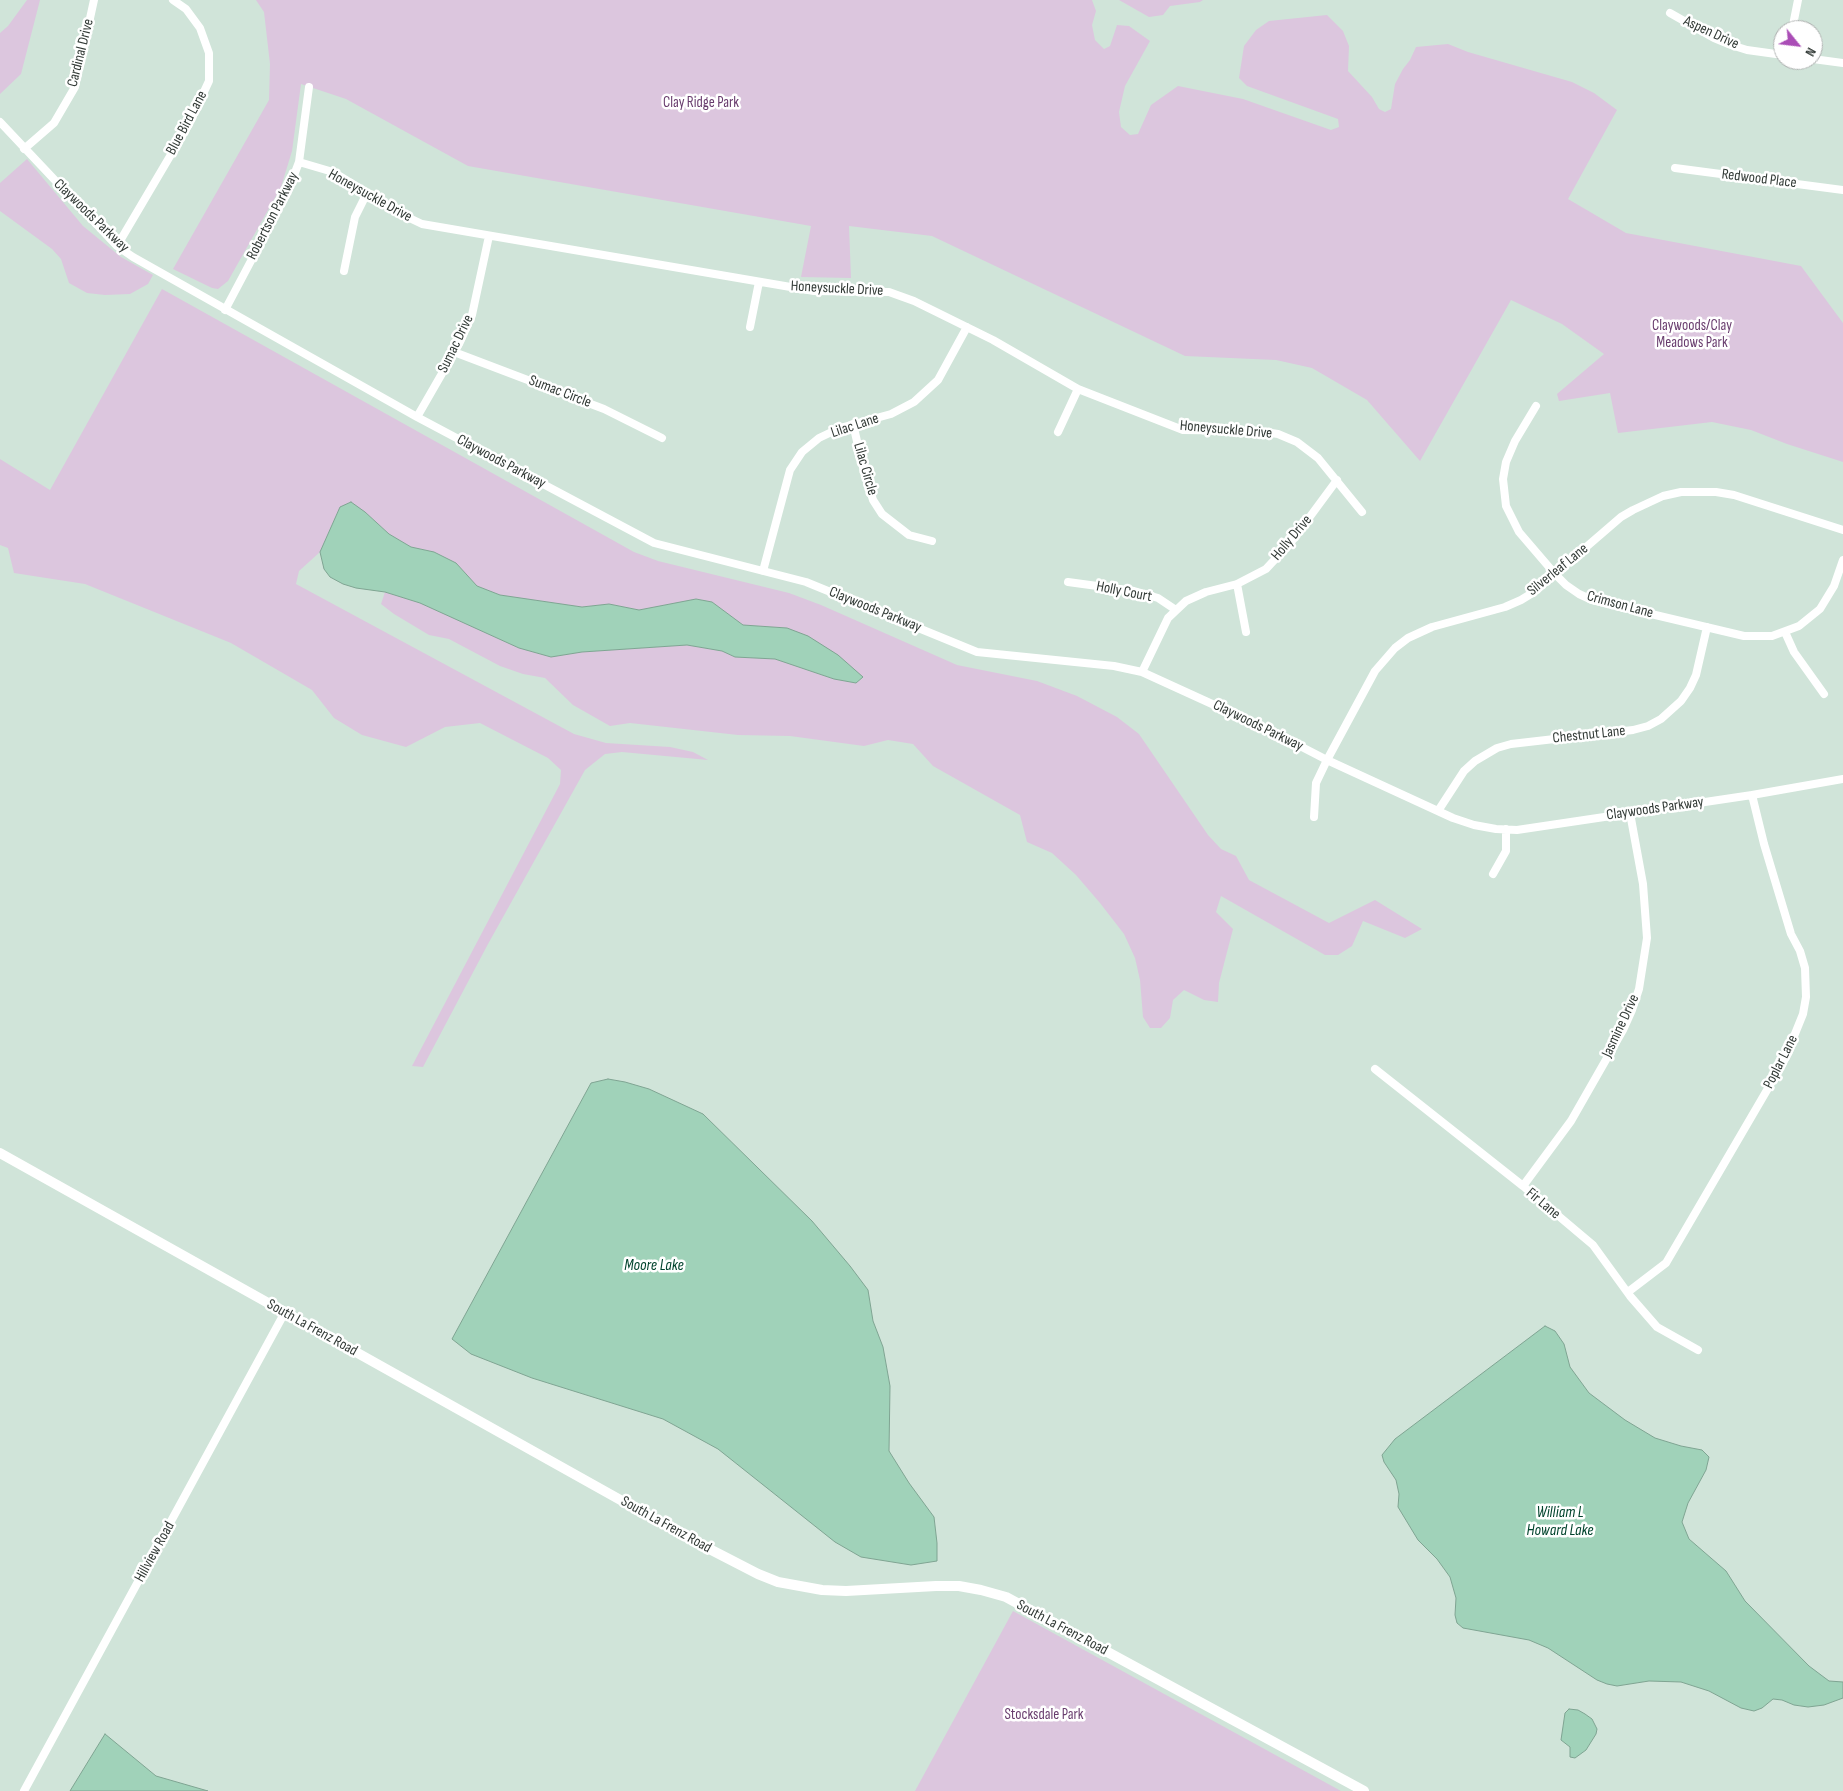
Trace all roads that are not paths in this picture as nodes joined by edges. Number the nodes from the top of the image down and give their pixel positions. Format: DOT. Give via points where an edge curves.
graph roads {
  1 [pos="94,0"];
  2 [pos="173,0"];
  3 [pos="1798,0"];
  4 [pos="1670,13"];
  5 [pos="1794,20"];
  6 [pos="1773,54"];
  7 [pos="1823,60"];
  8 [pos="1843,63"];
  9 [pos="309,87"];
  10 [pos="0,122"];
  11 [pos="24,149"];
  12 [pos="299,162"];
  13 [pos="1675,168"];
  14 [pos="1843,190"];
  15 [pos="367,193"];
  16 [pos="488,236"];
  17 [pos="117,246"];
  18 [pos="344,271"];
  19 [pos="759,282"];
  20 [pos="225,310"];
  21 [pos="750,327"];
  22 [pos="967,327"];
  23 [pos="454,352"];
  24 [pos="1078,389"];
  25 [pos="1536,406"];
  26 [pos="417,417"];
  27 [pos="853,424"];
  28 [pos="1058,432"];
  29 [pos="662,438"];
  30 [pos="1337,480"];
  31 [pos="1362,512"];
  32 [pos="1843,530"];
  33 [pos="932,541"];
  34 [pos="1843,560"];
  35 [pos="763,571"];
  36 [pos="1555,574"];
  37 [pos="1068,582"];
  38 [pos="1237,584"];
  39 [pos="1176,610"];
  40 [pos="1707,627"];
  41 [pos="1246,632"];
  42 [pos="1785,632"];
  43 [pos="1142,672"];
  44 [pos="1824,694"];
  45 [pos="1327,760"];
  46 [pos="1843,779"];
  47 [pos="1752,794"];
  48 [pos="1438,811"];
  49 [pos="1630,813"];
  50 [pos="1314,817"];
  51 [pos="1506,829"];
  52 [pos="1493,874"];
  53 [pos="1375,1069"];
  54 [pos="0,1153"];
  55 [pos="1523,1186"];
  56 [pos="1628,1292"];
  57 [pos="285,1312"];
  58 [pos="1698,1350"];
  59 [pos="24,1791"];
  60 [pos="1364,1791"];
  1 -- 11 [label="street, Cardinal Drive" via="74,88 54,123"];
  2 -- 17 [label="street, Blue Bird Lane" via="186,9 200,28 209,54 209,81 189,124"];
  3 -- 5 [label="street"];
  4 -- 6 [label="street, Aspen Drive" via="1731,45"];
  7 -- 8 [label="street"];
  9 -- 12 [label="street, Robertson Parkway"];
  10 -- 11 [label="street, Claywoods Parkway"];
  11 -- 17 [label="street, Claywoods Parkway"];
  12 -- 15 [label="street, Honeysuckle Drive" via="333,172"];
  12 -- 20 [label="street, Robertson Parkway" via="288,191"];
  13 -- 14 [label="street, Redwood Place"];
  15 -- 16 [label="street, Honeysuckle Drive" via="422,224"];
  15 -- 18 [label="street" via="354,218"];
  16 -- 19 [label="street, Honeysuckle Drive"];
  16 -- 23 [label="street, Sumac Drive" via="472,315"];
  17 -- 20 [label="street, Claywoods Parkway"];
  19 -- 21 [label="street"];
  19 -- 22 [label="street, Honeysuckle Drive" via="814,291 889,292"];
  20 -- 26 [label="street, Claywoods Parkway"];
  22 -- 24 [label="street, Honeysuckle Drive"];
  22 -- 27 [label="street, Lilac Lane" via="938,380 914,402 891,414"];
  23 -- 26 [label="street, Sumac Drive"];
  23 -- 29 [label="street, Sumac Circle" via="604,409"];
  24 -- 28 [label="street"];
  24 -- 30 [label="street, Honeysuckle Drive" via="1183,430 1278,434 1297,442 1318,458"];
  25 -- 36 [label="street, Crimson Lane" via="1506,462 1504,494 1511,520"];
  26 -- 35 [label="street, Claywoods Parkway" via="654,543"];
  27 -- 33 [label="street, Lilac Circle" via="873,500 882,514 909,535"];
  27 -- 35 [label="street, Lilac Lane" via="819,438 802,452 790,470"];
  30 -- 31 [label="street, Honeysuckle Drive"];
  30 -- 38 [label="street, Holly Drive" via="1292,541 1266,569"];
  32 -- 36 [label="street, Silverleaf Lane" via="1734,495 1681,492 1663,496 1633,510"];
  34 -- 42 [label="street, Crimson Lane" via="1834,586 1820,609 1799,626"];
  35 -- 43 [label="street, Claywoods Parkway" via="806,582 977,652 1114,666"];
  36 -- 40 [label="street, Crimson Lane" via="1566,586 1592,600"];
  36 -- 45 [label="street, Silverleaf Lane" via="1521,600 1432,626 1395,648 1375,671"];
  37 -- 39 [label="street, Holly Court" via="1134,591 1158,598"];
  38 -- 39 [label="street, Holly Drive" via="1206,592 1186,601"];
  38 -- 41 [label="street"];
  39 -- 43 [label="street, Holly Drive" via="1168,618"];
  40 -- 42 [label="street, Crimson Lane" via="1757,637"];
  40 -- 48 [label="street, Chestnut Lane" via="1690,688 1661,719 1633,730 1497,748 1464,771"];
  42 -- 44 [label="street" via="1794,652"];
  43 -- 45 [label="street, Claywoods Parkway"];
  45 -- 48 [label="street, Claywoods Parkway"];
  45 -- 50 [label="street, Silverleaf Lane" via="1316,783"];
  46 -- 47 [label="street, Claywoods Parkway"];
  47 -- 49 [label="street, Claywoods Parkway"];
  47 -- 56 [label="street, Poplar Lane" via="1788,925 1805,968 1803,1014 1784,1061 1666,1263"];
  48 -- 51 [label="street, Claywoods Parkway" via="1474,825"];
  49 -- 51 [label="street, Claywoods Parkway" via="1518,830"];
  49 -- 55 [label="street, Jasmine Drive" via="1643,884 1647,938 1639,989 1623,1030 1571,1121"];
  51 -- 52 [label="street" via="1506,850"];
  53 -- 55 [label="street, Fir Lane"];
  54 -- 57 [label="street, South La Frenz Road"];
  55 -- 56 [label="street, Fir Lane" via="1593,1245"];
  56 -- 58 [label="street, Fir Lane" via="1657,1327"];
  57 -- 59 [label="street, Hillview Road"];
  57 -- 60 [label="street, South La Frenz Road" via="683,1536 758,1574 778,1582 822,1590 959,1586 1006,1598"];
}
